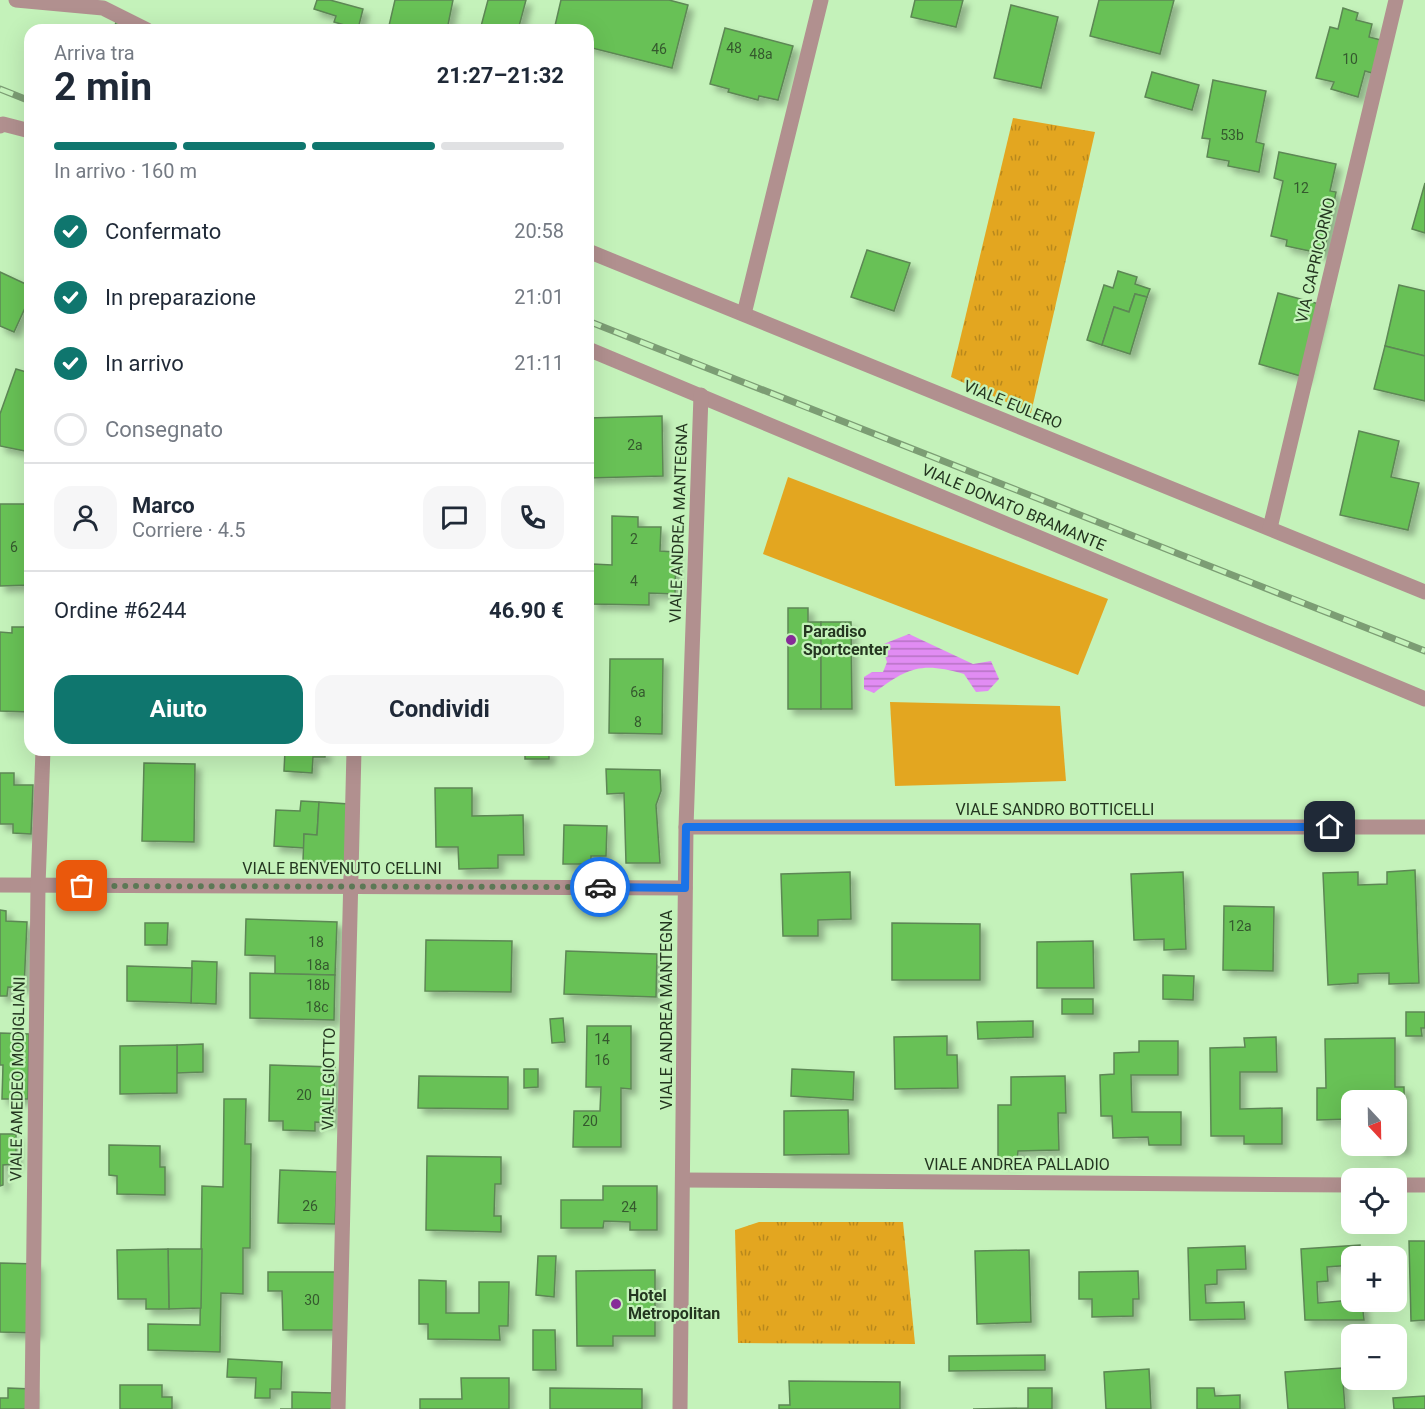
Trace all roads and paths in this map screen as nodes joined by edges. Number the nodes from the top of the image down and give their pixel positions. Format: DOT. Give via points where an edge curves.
graph roads {
  1 [pos="16,0"];
  2 [pos="821,0"];
  3 [pos="1396,0"];
  4 [pos="135,24"];
  5 [pos="0,126"];
  6 [pos="24,129"];
  7 [pos="594,253"];
  8 [pos="744,314"];
  9 [pos="594,351"];
  10 [pos="701,395"];
  11 [pos="1270,528"];
  12 [pos="1425,592"];
  13 [pos="1425,699"];
  14 [pos="43,756"];
  15 [pos="354,756"];
  16 [pos="686,827"];
  17 [pos="1425,827"];
  18 [pos="0,885"];
  19 [pos="350,885"];
  20 [pos="38,886"];
  21 [pos="685,888"];
  22 [pos="682,1180"];
  23 [pos="1341,1185"];
  24 [pos="1407,1185"];
  25 [pos="1425,1185"];
  26 [pos="32,1409"];
  27 [pos="338,1409"];
  28 [pos="680,1409"];
  1 -- 4 [label="street" via="103,8"];
  2 -- 8 [label="street"];
  3 -- 11 [label="street, VIA CAPRICORNO"];
  5 -- 6 [label="street"];
  7 -- 8 [label="street, VIALE EULERO"];
  8 -- 11 [label="street, VIALE EULERO"];
  9 -- 10 [label="street, VIALE DONATO BRAMANTE"];
  10 -- 13 [label="street, VIALE DONATO BRAMANTE"];
  10 -- 16 [label="street, VIALE ANDREA MANTEGNA"];
  11 -- 12 [label="street, VIALE EULERO"];
  14 -- 20 [label="street, VIALE AMEDEO MODIGLIANI"];
  15 -- 19 [label="street, VIALE GIOTTO"];
  16 -- 17 [label="street, VIALE SANDRO BOTTICELLI"];
  16 -- 21 [label="street, VIALE ANDREA MANTEGNA"];
  18 -- 20 [label="street, VIALE BENVENUTO CELLINI"];
  19 -- 20 [label="street, VIALE BENVENUTO CELLINI"];
  19 -- 21 [label="street, VIALE BENVENUTO CELLINI"];
  19 -- 27 [label="street, VIALE GIOTTO"];
  20 -- 26 [label="street, VIALE AMEDEO MODIGLIANI"];
  21 -- 22 [label="street, VIALE ANDREA MANTEGNA"];
  22 -- 23 [label="street, VIALE ANDREA PALLADIO"];
  22 -- 28 [label="street, VIALE ANDREA MANTEGNA"];
  24 -- 25 [label="street"];
}
